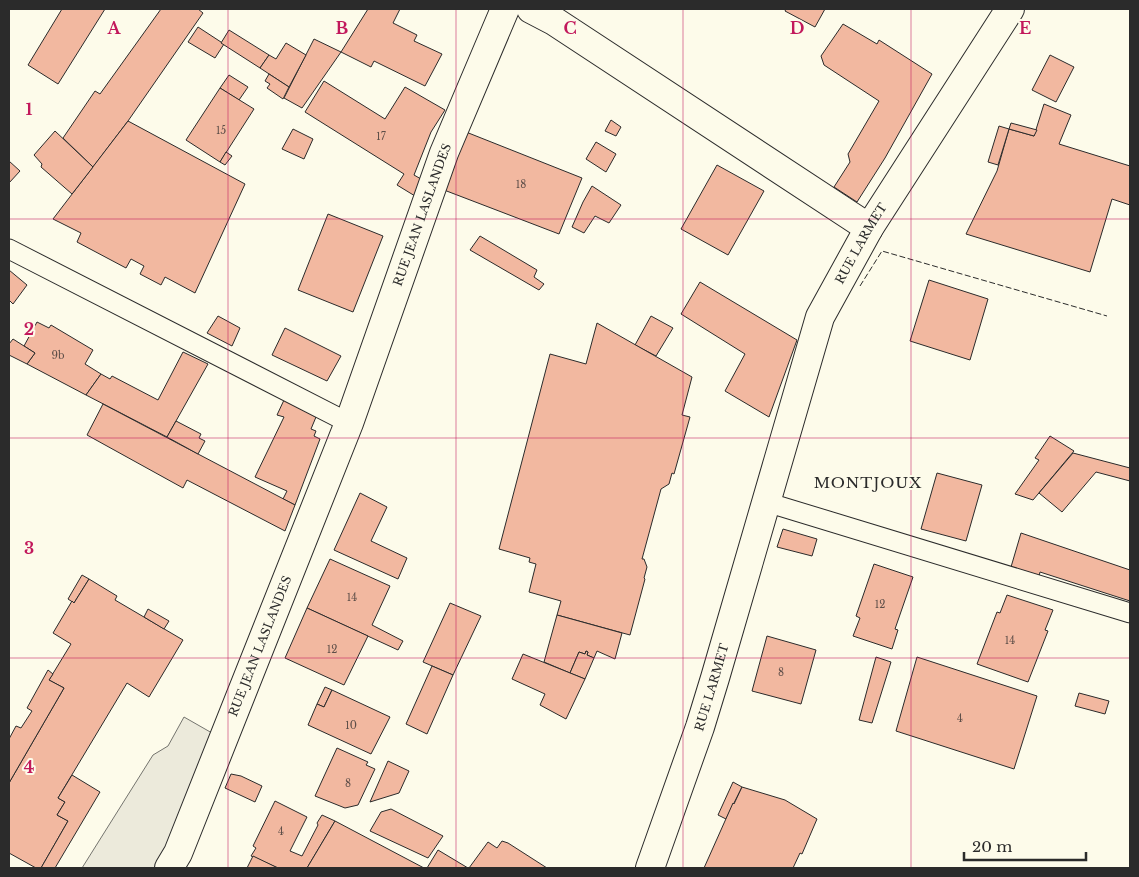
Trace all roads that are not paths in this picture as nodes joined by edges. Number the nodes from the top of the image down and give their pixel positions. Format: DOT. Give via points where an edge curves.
graph roads {
  1 [pos="505,9"];
  2 [pos="531,9"];
  3 [pos="1010,9"];
  4 [pos="869,228"];
  5 [pos="9,249"];
  6 [pos="349,423"];
  7 [pos="766,502"];
  8 [pos="1130,613"];
  9 [pos="170,868"];
  10 [pos="650,868"];
  1 -- 6 [label="street, RUE JEAN LASLANDES" via="444,153"];
  2 -- 4 [label="street" via="554,20"];
  3 -- 4 [label="street, RUE LARMET"];
  4 -- 7 [label="street, RUE LARMET" via="820,317"];
  5 -- 6 [label="lane"];
  6 -- 9 [label="street, RUE JEAN LASLANDES"];
  7 -- 8 [label="lane"];
  7 -- 10 [label="street, RUE LARMET" via="700,727"];
}
